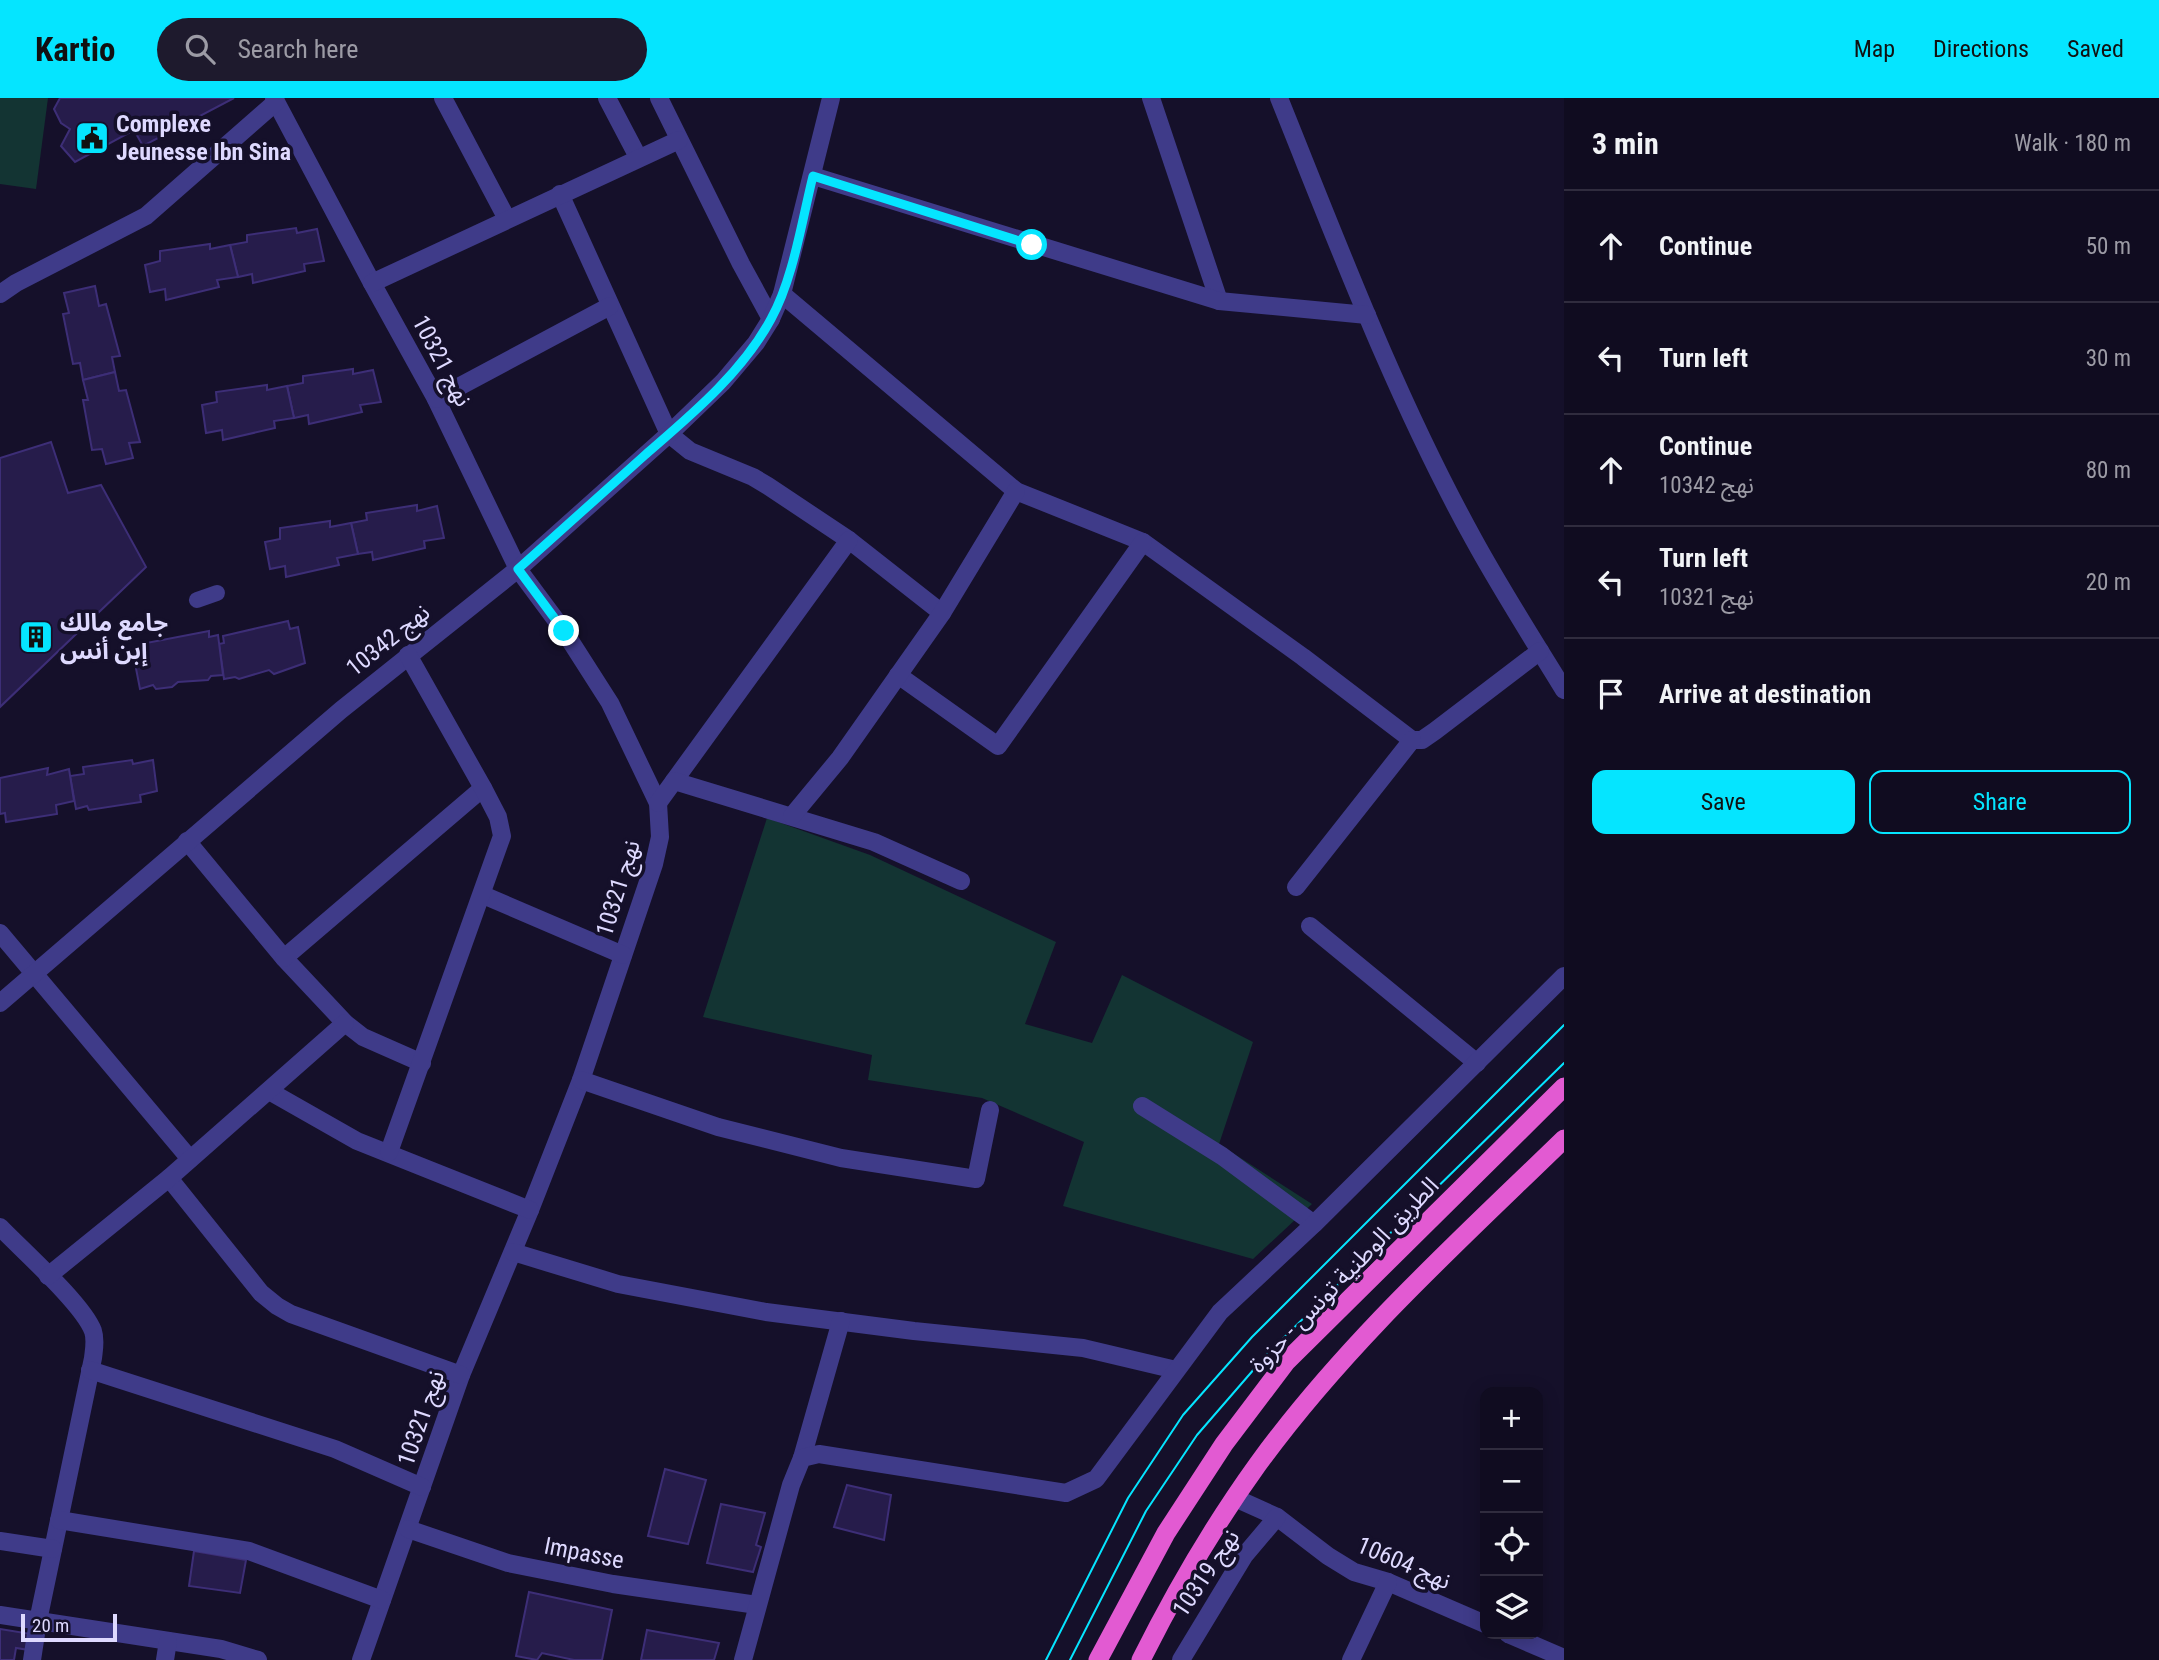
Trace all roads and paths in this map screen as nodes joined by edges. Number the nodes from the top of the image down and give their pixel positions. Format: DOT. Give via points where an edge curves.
graph roads {
  1 [pos="443,98"];
  2 [pos="607,98"];
  3 [pos="659,98"];
  4 [pos="831,98"];
  5 [pos="1151,98"];
  6 [pos="1279,98"];
  7 [pos="275,100"];
  8 [pos="679,140"];
  9 [pos="638,157"];
  10 [pos="813,176"];
  11 [pos="560,194"];
  12 [pos="507,219"];
  13 [pos="372,283"];
  14 [pos="0,294"];
  15 [pos="782,294"];
  16 [pos="1219,301"];
  17 [pos="610,306"];
  18 [pos="1367,315"];
  19 [pos="771,319"];
  20 [pos="436,399"];
  21 [pos="669,434"];
  22 [pos="1016,491"];
  23 [pos="849,540"];
  24 [pos="1143,542"];
  25 [pos="518,569"];
  26 [pos="217,593"];
  27 [pos="197,600"];
  28 [pos="942,612"];
  29 [pos="1540,651"];
  30 [pos="408,655"];
  31 [pos="898,676"];
  32 [pos="1564,690"];
  33 [pos="1412,740"];
  34 [pos="674,781"];
  35 [pos="483,788"];
  36 [pos="658,803"];
  37 [pos="792,816"];
  38 [pos="187,841"];
  39 [pos="961,881"];
  40 [pos="1296,887"];
  41 [pos="483,895"];
  42 [pos="1310,926"];
  43 [pos="0,933"];
  44 [pos="623,955"];
  45 [pos="284,958"];
  46 [pos="35,974"];
  47 [pos="1564,976"];
  48 [pos="0,1003"];
  49 [pos="345,1023"];
  50 [pos="422,1063"];
  51 [pos="1477,1063"];
  52 [pos="581,1080"];
  53 [pos="1564,1087"];
  54 [pos="270,1091"];
  55 [pos="1142,1106"];
  56 [pos="990,1110"];
  57 [pos="1564,1139"];
  58 [pos="388,1152"];
  59 [pos="190,1159"];
  60 [pos="169,1178"];
  61 [pos="530,1210"];
  62 [pos="1314,1224"];
  63 [pos="0,1227"];
  64 [pos="513,1252"];
  65 [pos="48,1276"];
  66 [pos="841,1321"];
  67 [pos="90,1370"];
  68 [pos="1176,1370"];
  69 [pos="461,1376"];
  70 [pos="802,1458"];
  71 [pos="422,1487"];
  72 [pos="1235,1498"];
  73 [pos="1277,1517"];
  74 [pos="59,1520"];
  75 [pos="408,1529"];
  76 [pos="0,1541"];
  77 [pos="53,1549"];
  78 [pos="1388,1582"];
  79 [pos="382,1600"];
  80 [pos="757,1605"];
  81 [pos="0,1615"];
  82 [pos="38,1621"];
  83 [pos="1480,1622"];
  84 [pos="1520,1639"];
  85 [pos="168,1641"];
  86 [pos="1564,1658"];
  87 [pos="32,1660"];
  88 [pos="165,1660"];
  89 [pos="258,1660"];
  90 [pos="361,1660"];
  91 [pos="743,1660"];
  92 [pos="1098,1660"];
  93 [pos="1141,1660"];
  94 [pos="1181,1660"];
  95 [pos="1352,1660"];
  1 -- 12 [label="street"];
  2 -- 9 [label="street"];
  3 -- 8 [label="street"];
  4 -- 10 [label="street, نهج 10342"];
  5 -- 16 [label="street"];
  6 -- 18 [label="street"];
  7 -- 13 [label="street, نهج 10321"];
  7 -- 14 [label="street" via="146,216"];
  8 -- 9 [label="street"];
  8 -- 19 [label="street"];
  9 -- 11 [label="street"];
  10 -- 15 [label="street, نهج 10342"];
  10 -- 16 [label="street"];
  11 -- 12 [label="street"];
  11 -- 17 [label="street"];
  12 -- 13 [label="street"];
  13 -- 20 [label="street, نهج 10321"];
  15 -- 19 [label="street, نهج 10342"];
  15 -- 22 [label="street"];
  16 -- 18 [label="street"];
  17 -- 20 [label="street"];
  17 -- 21 [label="street"];
  18 -- 29 [label="street" via="1474,539"];
  19 -- 21 [label="street, نهج 10342" via="723,382"];
  20 -- 25 [label="street, نهج 10321"];
  21 -- 23 [label="street" via="690,451 760,481"];
  21 -- 25 [label="street, نهج 10342"];
  22 -- 24 [label="street"];
  22 -- 28 [label="street"];
  23 -- 28 [label="street"];
  23 -- 34 [label="street"];
  24 -- 31 [label="street" via="998,746"];
  24 -- 33 [label="street"];
  25 -- 30 [label="street, نهج 10342"];
  25 -- 36 [label="street, نهج 10321" via="610,703"];
  26 -- 27 [label="lane"];
  28 -- 31 [label="street"];
  29 -- 32 [label="street"];
  29 -- 33 [label="street" via="1435,731 1422,740"];
  30 -- 35 [label="street"];
  30 -- 38 [label="street, نهج 10342"];
  31 -- 37 [label="street"];
  33 -- 40 [label="street"];
  34 -- 36 [label="street"];
  34 -- 37 [label="street"];
  35 -- 41 [label="street" via="502,836"];
  35 -- 45 [label="street"];
  36 -- 44 [label="street, نهج 10321" via="658,849"];
  37 -- 39 [label="street" via="874,842"];
  38 -- 45 [label="street"];
  38 -- 46 [label="street, نهج 10342"];
  41 -- 44 [label="street"];
  41 -- 50 [label="street"];
  42 -- 51 [label="street"];
  43 -- 46 [label="street"];
  44 -- 52 [label="street, نهج 10321"];
  45 -- 49 [label="street"];
  46 -- 48 [label="street, نهج 10342"];
  46 -- 59 [label="street"];
  47 -- 51 [label="street"];
  49 -- 50 [label="street" via="363,1037"];
  49 -- 54 [label="street"];
  50 -- 58 [label="street"];
  51 -- 62 [label="street"];
  52 -- 56 [label="street" via="718,1127 841,1158 976,1179"];
  52 -- 61 [label="street, نهج 10321"];
  53 -- 92 [label="highway, الطريق الوطنية تونس - حزوة" via="1286,1362 1224,1444 1166,1533"];
  54 -- 58 [label="street" via="357,1141"];
  54 -- 59 [label="street"];
  55 -- 62 [label="street" via="1222,1156"];
  57 -- 72 [label="highway" via="1407,1291 1320,1387"];
  58 -- 61 [label="street"];
  59 -- 60 [label="street"];
  60 -- 65 [label="street"];
  60 -- 69 [label="street" via="261,1293 277,1306"];
  61 -- 64 [label="street, نهج 10321"];
  62 -- 68 [label="street" via="1220,1312"];
  63 -- 65 [label="street"];
  64 -- 66 [label="street" via="618,1284"];
  64 -- 69 [label="street, نهج 10321"];
  65 -- 67 [label="street" via="93,1331"];
  66 -- 68 [label="street" via="1083,1348"];
  66 -- 70 [label="street"];
  67 -- 71 [label="street" via="323,1445"];
  67 -- 74 [label="street"];
  68 -- 70 [label="street" via="1096,1479 1066,1493 819,1454"];
  69 -- 71 [label="street, نهج 10321"];
  70 -- 80 [label="street"];
  71 -- 75 [label="street, نهج 10321"];
  72 -- 73 [label="street, نهج 10604"];
  72 -- 93 [label="highway" via="1206,1541"];
  73 -- 78 [label="street, نهج 10604" via="1354,1572"];
  73 -- 94 [label="street, نهج 10319" via="1244,1556"];
  74 -- 77 [label="street"];
  74 -- 79 [label="street" via="249,1551"];
  75 -- 79 [label="street, نهج 10321"];
  75 -- 80 [label="street, Impasse" via="508,1563"];
  76 -- 77 [label="street"];
  77 -- 82 [label="street"];
  78 -- 83 [label="street, نهج 10604"];
  78 -- 95 [label="street"];
  79 -- 90 [label="street, نهج 10321"];
  80 -- 91 [label="street"];
  81 -- 82 [label="street"];
  82 -- 85 [label="street"];
  82 -- 87 [label="street"];
  84 -- 86 [label="street"];
  85 -- 88 [label="street"];
  85 -- 89 [label="street"];
}
